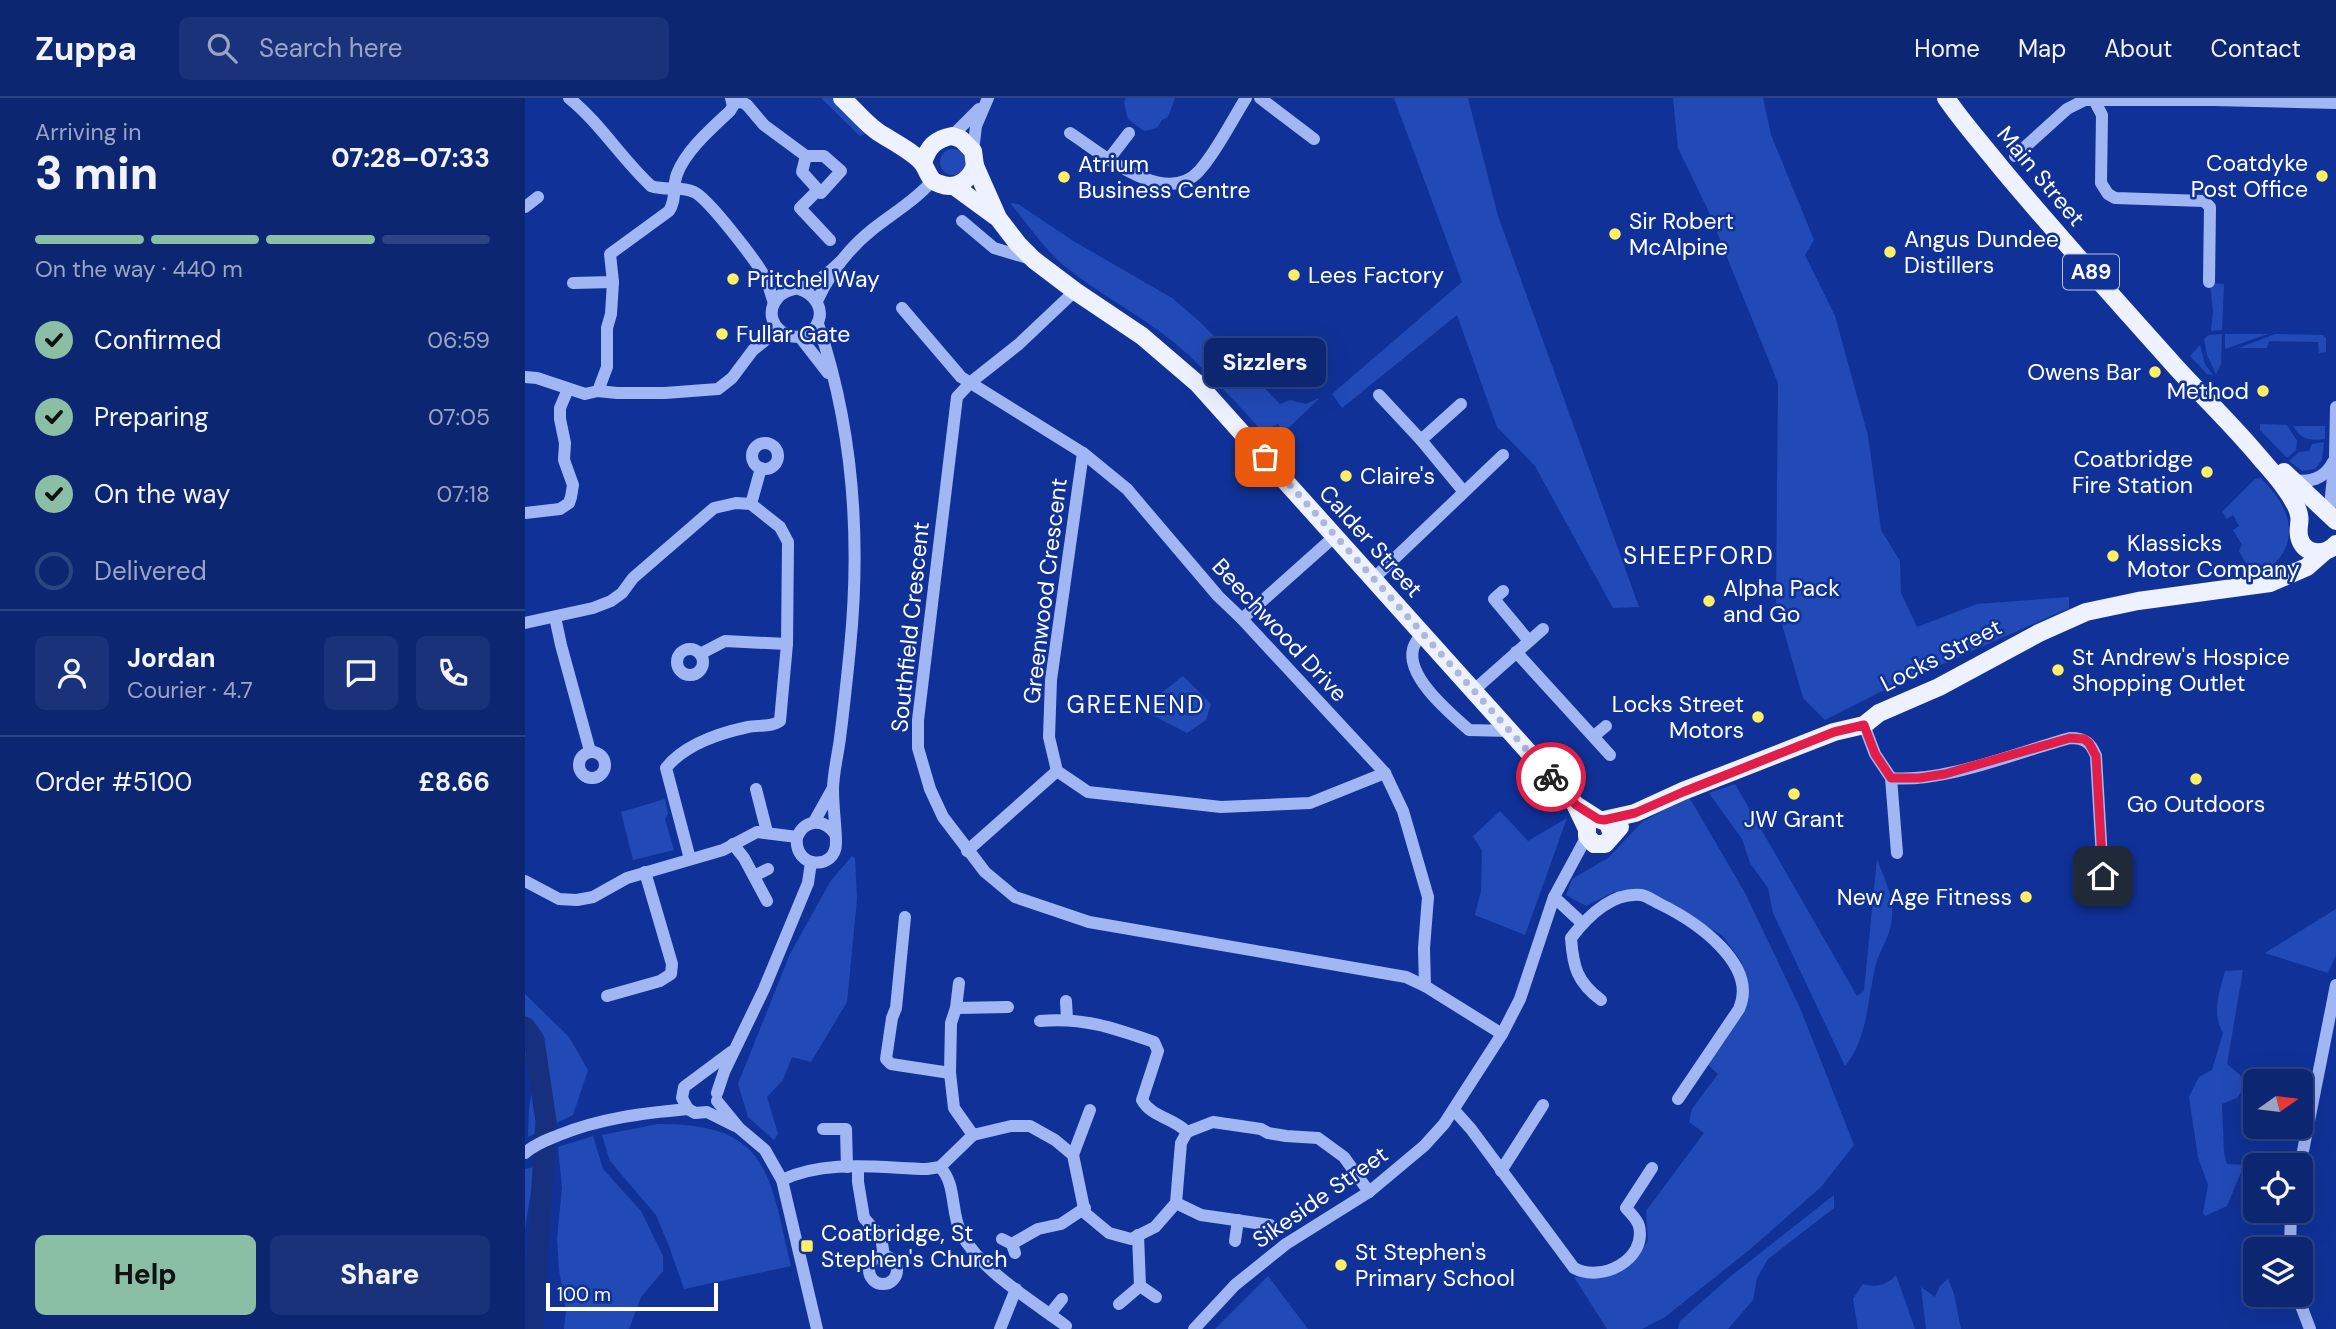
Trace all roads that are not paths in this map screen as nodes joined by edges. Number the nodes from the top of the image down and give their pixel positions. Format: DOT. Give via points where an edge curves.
graph roads {
  1 [pos="569,98"];
  2 [pos="842,98"];
  3 [pos="1246,98"];
  4 [pos="1260,98"];
  5 [pos="1946,98"];
  6 [pos="2093,98"];
  7 [pos="2214,99"];
  8 [pos="732,101"];
  9 [pos="986,101"];
  10 [pos="2336,103"];
  11 [pos="1070,133"];
  12 [pos="1129,133"];
  13 [pos="953,136"];
  14 [pos="1314,139"];
  15 [pos="894,142"];
  16 [pos="930,146"];
  17 [pos="806,156"];
  18 [pos="2015,156"];
  19 [pos="974,158"];
  20 [pos="1109,159"];
  21 [pos="923,163"];
  22 [pos="932,181"];
  23 [pos="954,186"];
  24 [pos="675,187"];
  25 [pos="818,190"];
  26 [pos="538,197"];
  27 [pos="525,207"];
  28 [pos="998,218"];
  29 [pos="962,221"];
  30 [pos="831,240"];
  31 [pos="1034,260"];
  32 [pos="841,261"];
  33 [pos="765,278"];
  34 [pos="613,282"];
  35 [pos="2209,282"];
  36 [pos="573,283"];
  37 [pos="795,289"];
  38 [pos="1075,291"];
  39 [pos="817,301"];
  40 [pos="774,303"];
  41 [pos="902,308"];
  42 [pos="818,324"];
  43 [pos="778,330"];
  44 [pos="800,337"];
  45 [pos="525,377"];
  46 [pos="833,379"];
  47 [pos="971,382"];
  48 [pos="568,389"];
  49 [pos="598,391"];
  50 [pos="1379,395"];
  51 [pos="1461,404"];
  52 [pos="2336,407"];
  53 [pos="2244,438"];
  54 [pos="1421,440"];
  55 [pos="1083,453"];
  56 [pos="1503,456"];
  57 [pos="2335,458"];
  58 [pos="761,468"];
  59 [pos="2293,480"];
  60 [pos="1464,492"];
  61 [pos="751,504"];
  62 [pos="525,513"];
  63 [pos="2330,516"];
  64 [pos="2301,523"];
  65 [pos="1335,536"];
  66 [pos="2302,543"];
  67 [pos="2332,548"];
  68 [pos="1373,579"];
  69 [pos="2280,579"];
  70 [pos="1503,591"];
  71 [pos="555,617"];
  72 [pos="1242,619"];
  73 [pos="525,623"];
  74 [pos="1543,629"];
  75 [pos="1421,634"];
  76 [pos="1529,641"];
  77 [pos="787,644"];
  78 [pos="1516,652"];
  79 [pos="700,654"];
  80 [pos="1473,691"];
  81 [pos="1864,725"];
  82 [pos="1606,726"];
  83 [pos="1510,731"];
  84 [pos="1594,736"];
  85 [pos="590,751"];
  86 [pos="1610,755"];
  87 [pos="1057,771"];
  88 [pos="1385,773"];
  89 [pos="1891,778"];
  90 [pos="833,788"];
  91 [pos="756,789"];
  92 [pos="814,822"];
  93 [pos="1597,831"];
  94 [pos="767,832"];
  95 [pos="835,834"];
  96 [pos="797,837"];
  97 [pos="733,844"];
  98 [pos="967,850"];
  99 [pos="1897,853"];
  100 [pos="690,859"];
  101 [pos="811,862"];
  102 [pos="768,869"];
  103 [pos="645,872"];
  104 [pos="754,876"];
  105 [pos="2103,876"];
  106 [pos="525,881"];
  107 [pos="1554,897"];
  108 [pos="767,901"];
  109 [pos="905,917"];
  110 [pos="1582,923"];
  111 [pos="959,983"];
  112 [pos="2336,985"];
  113 [pos="1425,986"];
  114 [pos="607,996"];
  115 [pos="1601,1000"];
  116 [pos="1066,1001"];
  117 [pos="1008,1007"];
  118 [pos="956,1008"];
  119 [pos="1067,1019"];
  120 [pos="1040,1021"];
  121 [pos="1502,1034"];
  122 [pos="735,1048"];
  123 [pos="950,1073"];
  124 [pos="695,1079"];
  125 [pos="717,1097"];
  126 [pos="1678,1099"];
  127 [pos="685,1104"];
  128 [pos="1543,1105"];
  129 [pos="1090,1110"];
  130 [pos="1454,1110"];
  131 [pos="707,1112"];
  132 [pos="739,1128"];
  133 [pos="823,1129"];
  134 [pos="1187,1132"];
  135 [pos="973,1135"];
  136 [pos="529,1149"];
  137 [pos="2303,1153"];
  138 [pos="1073,1155"];
  139 [pos="853,1167"];
  140 [pos="940,1167"];
  141 [pos="1652,1168"];
  142 [pos="1501,1171"];
  143 [pos="782,1180"];
  144 [pos="1369,1192"];
  145 [pos="1176,1203"];
  146 [pos="1085,1208"];
  147 [pos="1238,1220"];
  148 [pos="1270,1224"];
  149 [pos="1139,1235"];
  150 [pos="1235,1241"];
  151 [pos="1009,1245"];
  152 [pos="884,1256"];
  153 [pos="1140,1286"];
  154 [pos="1016,1289"];
  155 [pos="1156,1297"];
  156 [pos="1062,1299"];
  157 [pos="1119,1304"];
  158 [pos="2302,1307"];
  159 [pos="1050,1314"];
  160 [pos="1066,1326"];
  161 [pos="817,1329"];
  162 [pos="1000,1329"];
  163 [pos="1194,1329"];
  164 [pos="2310,1329"];
  1 -- 24 [label="street" via="581,105 651,186"];
  2 -- 15 [label="main road"];
  3 -- 20 [label="street" via="1198,173 1176,185 1147,181"];
  4 -- 14 [label="street"];
  5 -- 53 [label="main road, Main Street / A89" via="2042,217"];
  6 -- 7 [label="street"];
  6 -- 18 [label="street" via="2067,109"];
  6 -- 35 [label="street" via="2102,115 2102,183 2108,194 2200,201 2210,207"];
  7 -- 10 [label="street"];
  8 -- 17 [label="street" via="747,105 764,125"];
  8 -- 24 [label="street" via="730,111 697,142 678,172"];
  9 -- 13 [label="street"];
  9 -- 19 [label="street" via="976,126"];
  11 -- 20 [label="street"];
  12 -- 20 [label="street"];
  13 -- 16 [label="main road"];
  13 -- 19 [label="main road, Calder Street" via="961,139"];
  15 -- 16 [label="main road"];
  15 -- 21 [label="main road"];
  16 -- 21 [label="main road"];
  17 -- 25 [label="street" via="802,173"];
  17 -- 25 [label="street" via="824,156 841,171 821,193"];
  19 -- 23 [label="main road" via="967,179"];
  19 -- 28 [label="main road, Calder Street"];
  21 -- 22 [label="main road"];
  22 -- 23 [label="main road, Calder Street"];
  22 -- 32 [label="street"];
  23 -- 28 [label="main road, Calder Street"];
  24 -- 33 [label="street" via="698,194"];
  24 -- 34 [label="street" via="669,211 610,254"];
  25 -- 30 [label="street" via="800,208"];
  26 -- 27 [label="street"];
  28 -- 31 [label="main road, Calder Street"];
  29 -- 31 [label="street, Calder Street" via="994,248"];
  31 -- 38 [label="main road, Calder Street"];
  32 -- 37 [label="street" via="820,279"];
  32 -- 39 [label="street"];
  33 -- 37 [label="street"];
  33 -- 40 [label="street"];
  34 -- 36 [label="street"];
  34 -- 49 [label="street" via="607,366"];
  37 -- 39 [label="street"];
  37 -- 40 [label="street" via="784,292"];
  38 -- 47 [label="street, Southfield Crescent"];
  38 -- 65 [label="main road, Calder Street" via="1142,335 1198,384"];
  39 -- 42 [label="street"];
  40 -- 43 [label="street" via="772,317"];
  41 -- 47 [label="street, Beechwood Drive" via="961,377"];
  42 -- 44 [label="street"];
  42 -- 46 [label="street"];
  43 -- 44 [label="street"];
  43 -- 49 [label="street" via="718,389"];
  44 -- 46 [label="street"];
  45 -- 48 [label="street"];
  46 -- 90 [label="street" via="849,457 856,558"];
  47 -- 55 [label="street, Beechwood Drive"];
  47 -- 98 [label="street, Southfield Crescent" via="957,397 918,720 918,748 930,789"];
  48 -- 49 [label="street" via="585,394"];
  48 -- 62 [label="street" via="560,419 572,497 560,509"];
  50 -- 54 [label="street"];
  51 -- 54 [label="street"];
  52 -- 57 [label="street"];
  53 -- 59 [label="main road, Main Street / A89"];
  53 -- 64 [label="main road, Main Street / A89" via="2287,489"];
  54 -- 60 [label="street"];
  55 -- 72 [label="street, Beechwood Drive" via="1126,489"];
  55 -- 87 [label="street, Greenwood Crescent" via="1051,680 1049,737"];
  56 -- 60 [label="street"];
  57 -- 59 [label="street" via="2318,479"];
  57 -- 63 [label="street"];
  58 -- 61 [label="street"];
  59 -- 63 [label="main road, Main Street / A89"];
  60 -- 68 [label="street"];
  61 -- 71 [label="street" via="714,508 611,601"];
  61 -- 77 [label="street" via="780,527 788,542"];
  63 -- 64 [label="main road" via="2312,513"];
  64 -- 66 [label="main road, Main Street / A89"];
  65 -- 68 [label="main road, Calder Street"];
  65 -- 72 [label="street"];
  66 -- 67 [label="main road" via="2312,552"];
  66 -- 69 [label="main road"];
  67 -- 69 [label="main road, Locks Street" via="2307,567"];
  68 -- 75 [label="main road, Calder Street"];
  69 -- 81 [label="main road, Locks Street" via="2086,612 1879,713"];
  70 -- 76 [label="street" via="1494,599"];
  71 -- 73 [label="street"];
  71 -- 85 [label="street"];
  72 -- 88 [label="street, Beechwood Drive"];
  74 -- 76 [label="street"];
  75 -- 80 [label="main road, Calder Street"];
  75 -- 83 [label="street, Calder Street" via="1412,650 1416,673 1441,705 1469,730"];
  76 -- 78 [label="street"];
  77 -- 79 [label="street" via="733,640"];
  77 -- 100 [label="street" via="780,722 708,740 673,759 666,768"];
  78 -- 80 [label="street"];
  78 -- 84 [label="street"];
  80 -- 83 [label="main road, Calder Street"];
  81 -- 89 [label="street"];
  81 -- 93 [label="main road, Locks Street" via="1834,732"];
  82 -- 84 [label="street"];
  83 -- 93 [label="main road, Calder Street"];
  84 -- 86 [label="street"];
  87 -- 88 [label="street" via="1088,792 1221,807 1310,803"];
  87 -- 98 [label="street"];
  88 -- 113 [label="street, Beechwood Drive" via="1403,811 1428,897"];
  89 -- 99 [label="street"];
  89 -- 105 [label="street" via="1945,774 2070,738 2084,739 2093,747 2097,763"];
  90 -- 92 [label="street"];
  90 -- 95 [label="street"];
  91 -- 94 [label="street"];
  92 -- 95 [label="street"];
  92 -- 96 [label="street" via="803,827"];
  93 -- 107 [label="street, Sikeside Street" via="1570,866"];
  94 -- 96 [label="street"];
  94 -- 97 [label="street"];
  95 -- 101 [label="street" via="834,853 823,862"];
  96 -- 101 [label="street" via="800,855"];
  97 -- 100 [label="street"];
  97 -- 104 [label="street"];
  98 -- 113 [label="street, Southfield Crescent" via="1015,897 1089,922 1406,977"];
  100 -- 103 [label="street"];
  101 -- 122 [label="street" via="808,883"];
  102 -- 104 [label="street"];
  103 -- 106 [label="street" via="577,900 559,899"];
  103 -- 114 [label="street" via="671,974"];
  104 -- 108 [label="street"];
  107 -- 110 [label="street"];
  107 -- 121 [label="street, Sikeside Street" via="1520,999"];
  109 -- 123 [label="street" via="886,1059 891,1065"];
  110 -- 115 [label="street" via="1571,938 1572,963 1586,988"];
  110 -- 126 [label="street" via="1613,899 1641,895 1674,911 1721,945 1740,976 1745,996 1739,1009"];
  111 -- 118 [label="street"];
  112 -- 137 [label="street"];
  113 -- 121 [label="street, Southfield Crescent"];
  116 -- 119 [label="street"];
  117 -- 118 [label="street"];
  118 -- 123 [label="street" via="951,1023"];
  119 -- 120 [label="street"];
  119 -- 134 [label="street" via="1154,1042 1158,1051 1142,1100 1147,1109 1179,1123"];
  121 -- 130 [label="street, Sikeside Street"];
  122 -- 124 [label="street"];
  122 -- 125 [label="street"];
  123 -- 135 [label="street" via="954,1108"];
  124 -- 125 [label="street" via="711,1082"];
  124 -- 127 [label="street" via="684,1087"];
  125 -- 131 [label="street"];
  125 -- 132 [label="street"];
  127 -- 131 [label="street" via="695,1113"];
  127 -- 136 [label="street" via="621,1116"];
  128 -- 142 [label="street"];
  129 -- 138 [label="street"];
  130 -- 142 [label="street"];
  130 -- 144 [label="street, Sikeside Street" via="1425,1146"];
  131 -- 132 [label="street"];
  132 -- 143 [label="street" via="765,1150"];
  133 -- 139 [label="street" via="846,1129"];
  134 -- 144 [label="street" via="1213,1122 1318,1138 1344,1157"];
  134 -- 145 [label="street" via="1181,1143"];
  135 -- 138 [label="street" via="1030,1126"];
  135 -- 140 [label="street"];
  138 -- 146 [label="street"];
  139 -- 140 [label="street"];
  139 -- 143 [label="street" via="821,1167"];
  139 -- 152 [label="street" via="865,1218 881,1237"];
  140 -- 154 [label="street" via="948,1176 962,1235 981,1261"];
  141 -- 142 [label="street" via="1626,1208 1639,1227 1636,1247 1623,1264 1598,1274 1574,1268"];
  143 -- 161 [label="street"];
  144 -- 163 [label="street, Sikeside Street" via="1286,1244 1235,1285"];
  145 -- 147 [label="street" via="1201,1214"];
  145 -- 149 [label="street" via="1155,1227"];
  146 -- 149 [label="street" via="1109,1233 1132,1239"];
  146 -- 151 [label="street" via="1061,1224 1038,1229"];
  147 -- 148 [label="street"];
  147 -- 150 [label="street"];
  149 -- 153 [label="street"];
  153 -- 155 [label="street"];
  153 -- 157 [label="street"];
  154 -- 159 [label="street"];
  154 -- 162 [label="street"];
  156 -- 159 [label="street"];
  158 -- 164 [label="street"];
  159 -- 160 [label="street"];
}
